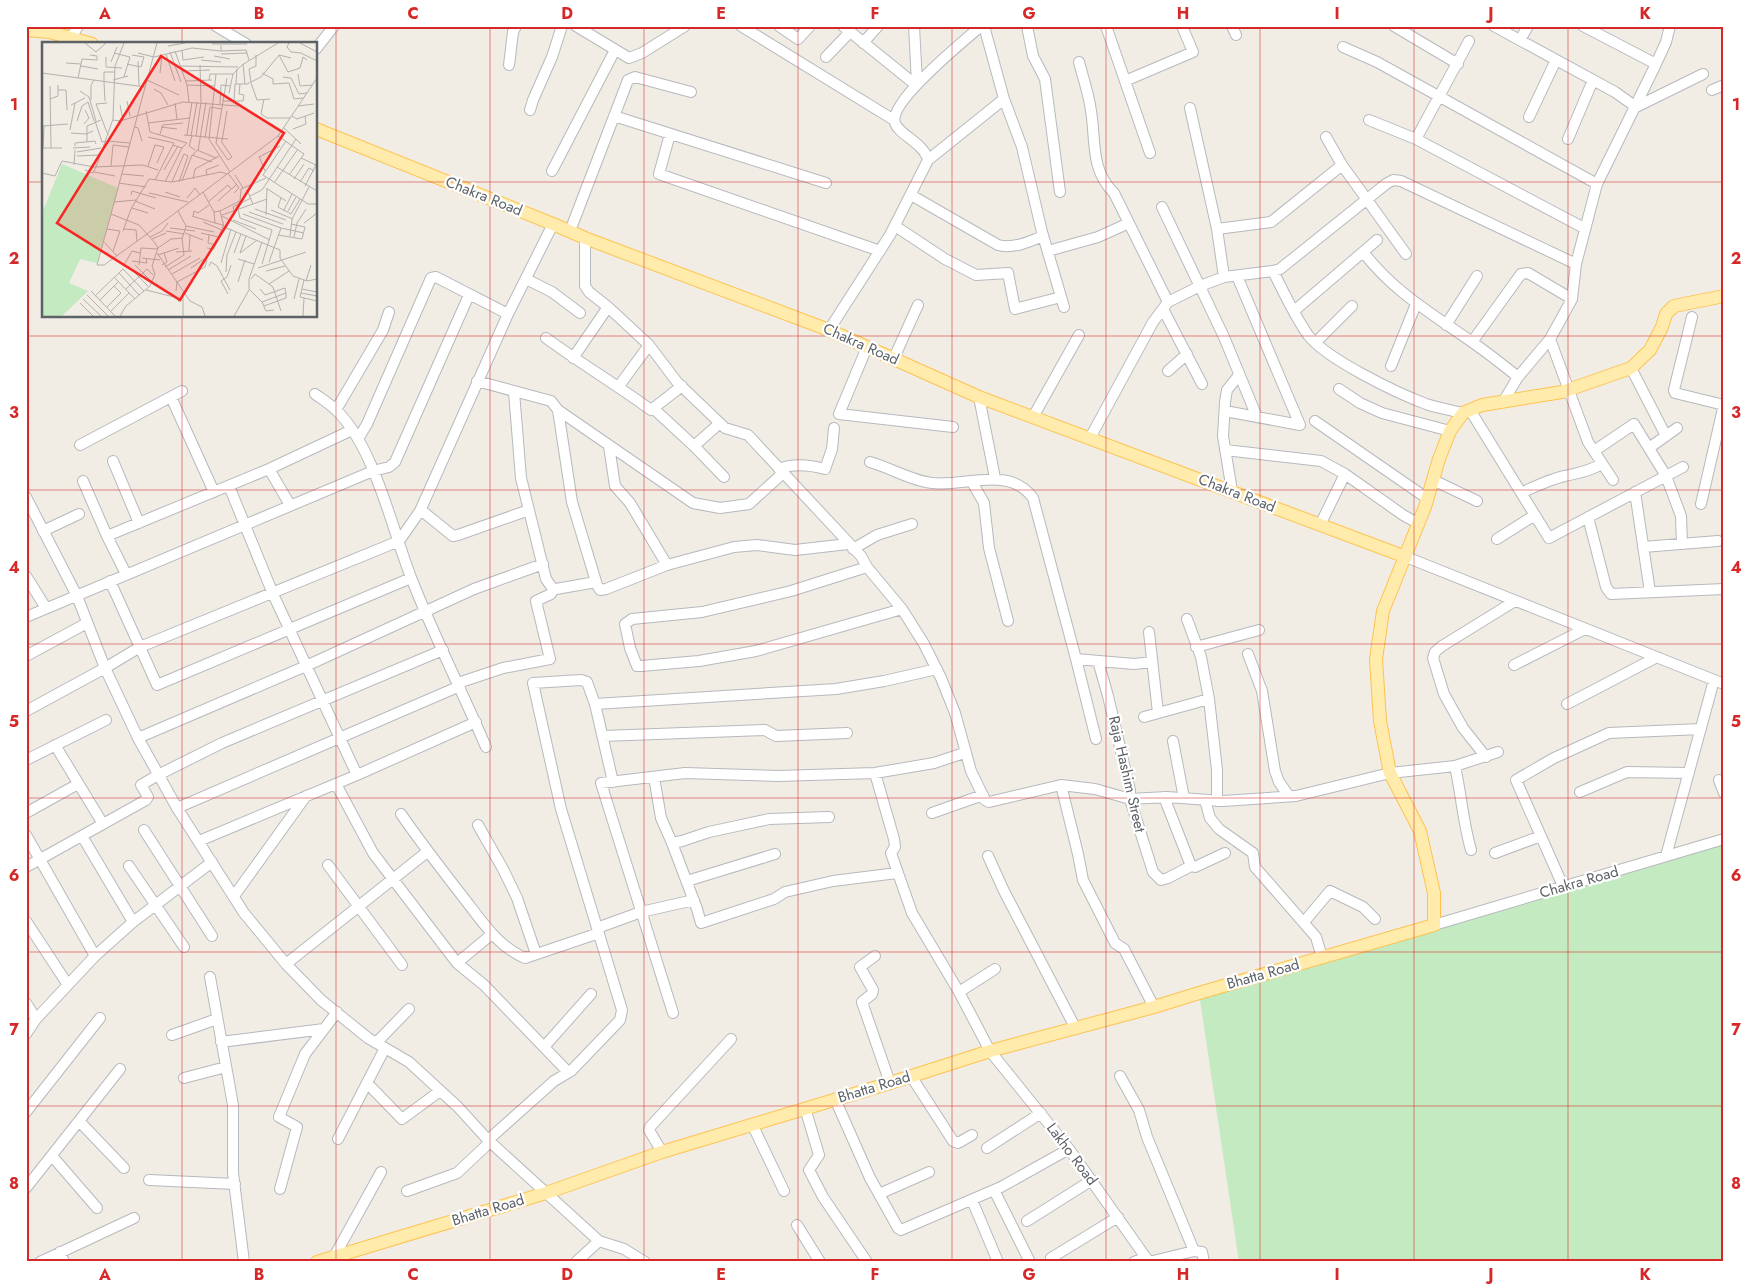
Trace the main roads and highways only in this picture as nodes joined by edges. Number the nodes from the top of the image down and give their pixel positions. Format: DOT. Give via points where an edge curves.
graph roads {
  1 [pos="50,29"];
  2 [pos="26,30"];
  3 [pos="85,42"];
  4 [pos="318,130"];
  5 [pos="1724,296"];
  6 [pos="1406,557"];
  7 [pos="317,1262"];
  1 -- 2 [label="main road"];
  1 -- 3 [label="main road"];
  4 -- 6 [label="main road, Chakra Road" via="585,238 829,330 979,397"];
  5 -- 6 [label="main road" via="1674,306 1666,314 1650,350 1631,368 1562,392 1482,405 1467,412 1450,431"];
  6 -- 7 [label="main road, Bhatta Road" via="1383,611 1376,659 1380,721 1390,773 1420,831 1434,893 1434,925 1154,1008 990,1051"];
}
